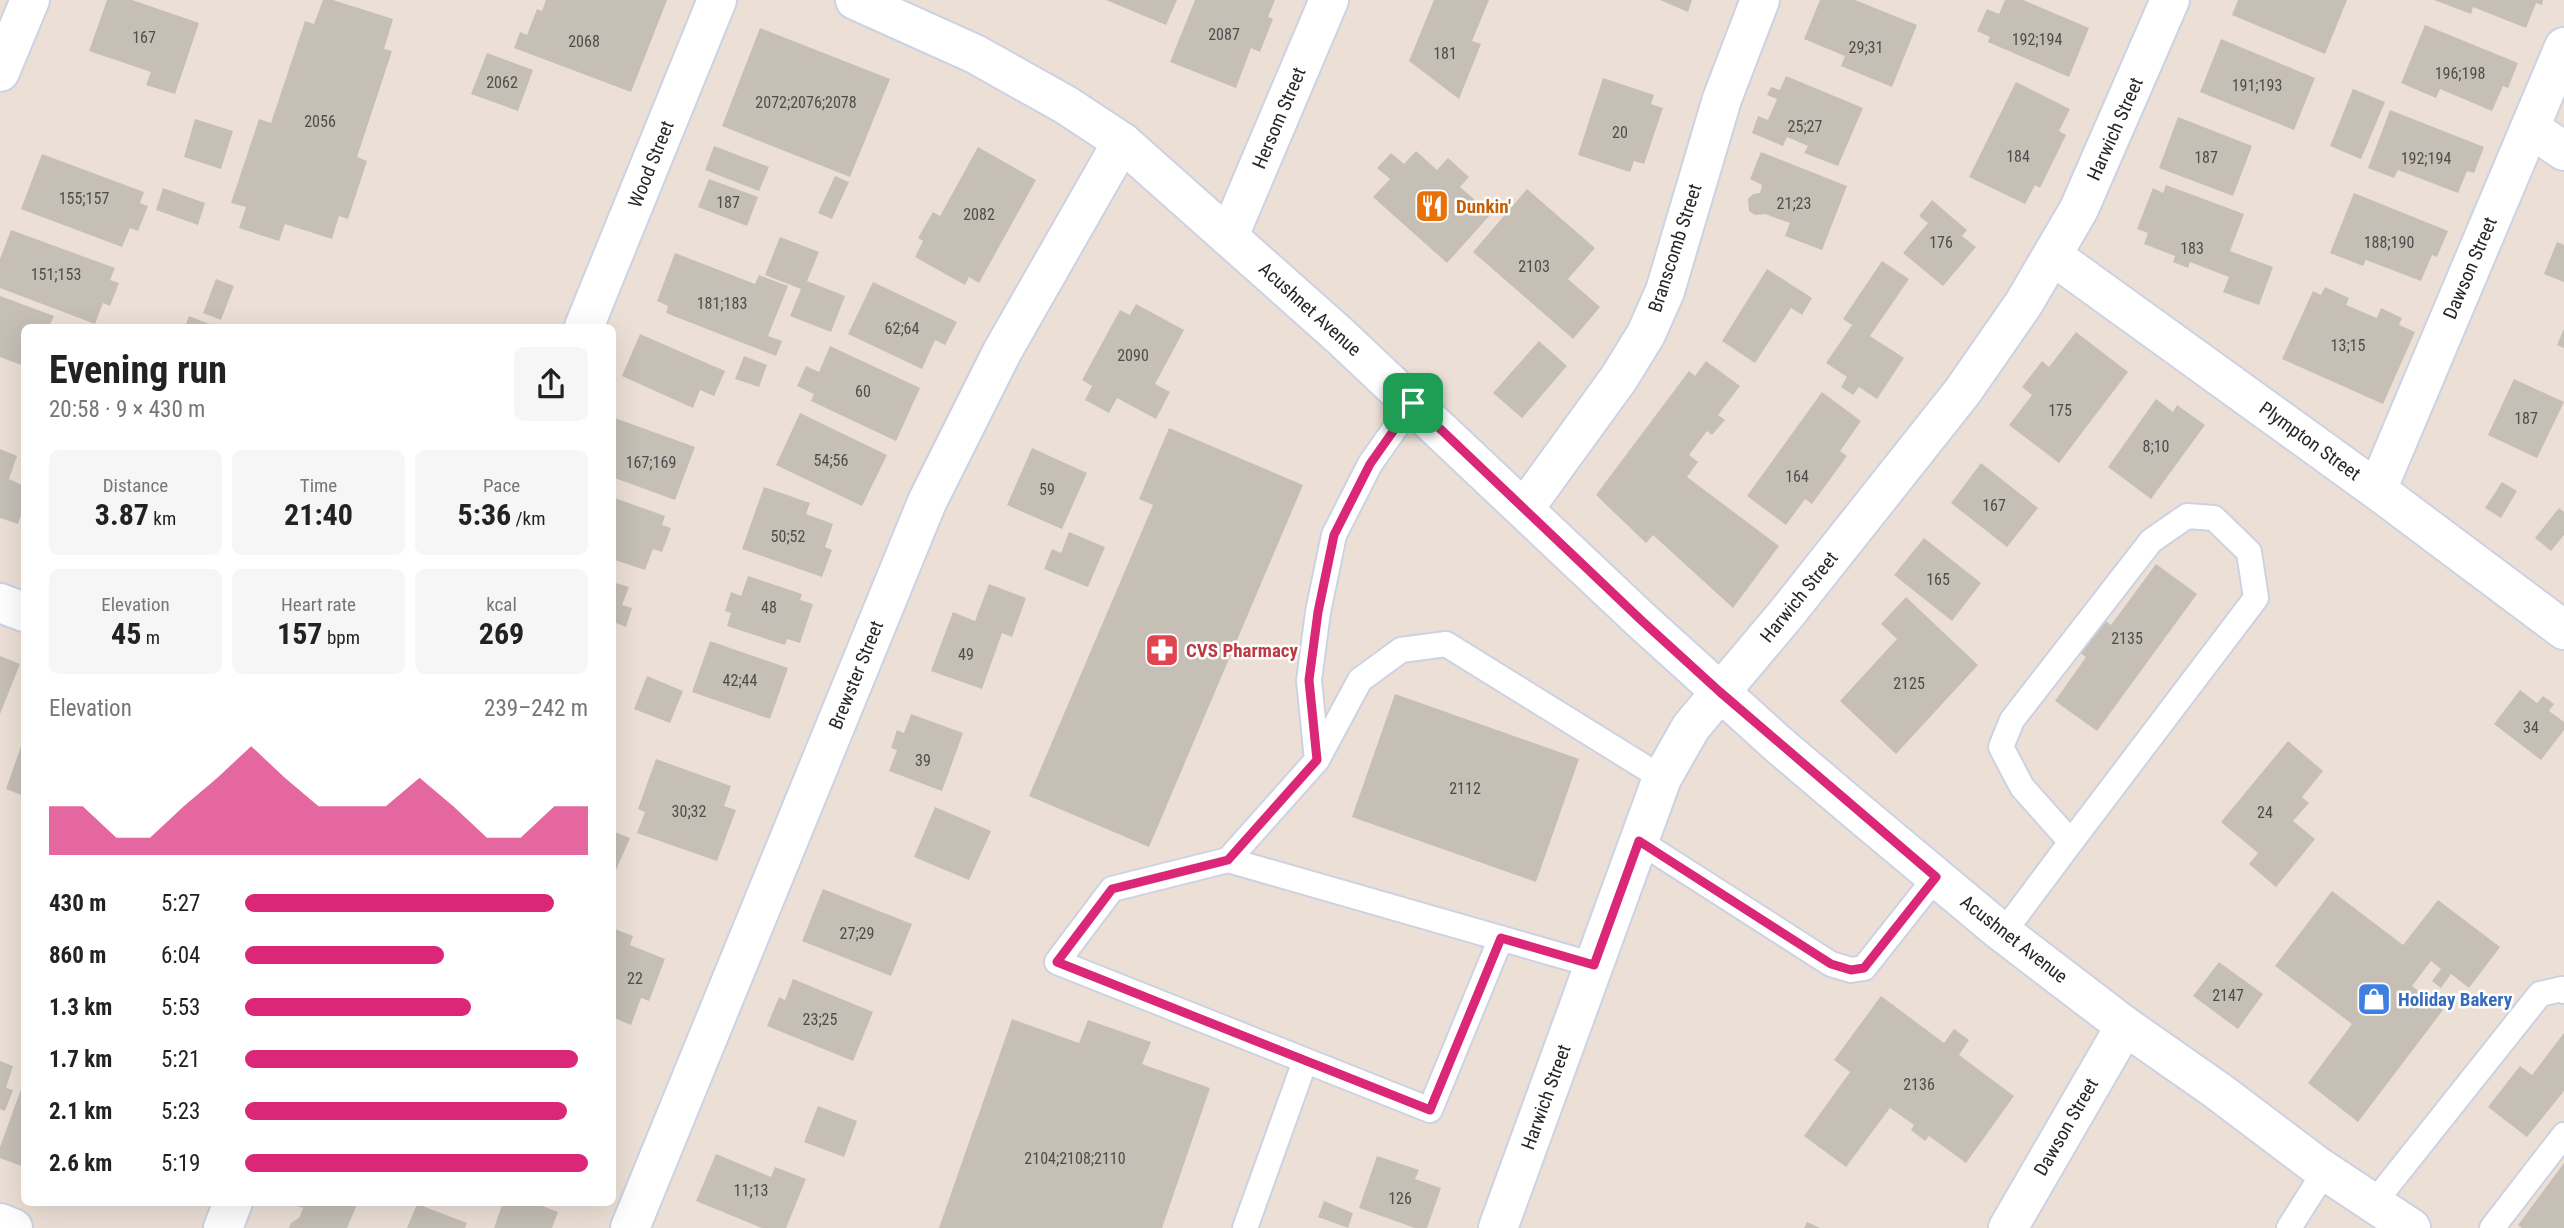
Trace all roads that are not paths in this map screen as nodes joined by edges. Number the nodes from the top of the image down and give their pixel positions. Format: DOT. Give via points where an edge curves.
graph roads {
  1 [pos="30,0"];
  2 [pos="717,0"];
  3 [pos="855,0"];
  4 [pos="1329,0"];
  5 [pos="1760,0"];
  6 [pos="2170,0"];
  7 [pos="2564,47"];
  8 [pos="0,72"];
  9 [pos="2530,128"];
  10 [pos="1122,142"];
  11 [pos="2564,150"];
  12 [pos="1229,236"];
  13 [pos="2053,256"];
  14 [pos="585,324"];
  15 [pos="1413,403"];
  16 [pos="2377,490"];
  17 [pos="1524,509"];
  18 [pos="0,603"];
  19 [pos="21,611"];
  20 [pos="2564,630"];
  21 [pos="1720,692"];
  22 [pos="1317,760"];
  23 [pos="1662,778"];
  24 [pos="1639,841"];
  25 [pos="2071,842"];
  26 [pos="1228,860"];
  27 [pos="1936,877"];
  28 [pos="2003,933"];
  29 [pos="1501,938"];
  30 [pos="1594,965"];
  31 [pos="2564,991"];
  32 [pos="2125,1026"];
  33 [pos="1305,1061"];
  34 [pos="2564,1135"];
  35 [pos="2325,1171"];
  36 [pos="2373,1204"];
  37 [pos="231,1206"];
  38 [pos="0,1223"];
  39 [pos="13,1228"];
  40 [pos="223,1228"];
  41 [pos="630,1228"];
  42 [pos="1245,1228"];
  43 [pos="1498,1228"];
  44 [pos="2008,1228"];
  45 [pos="2289,1228"];
  46 [pos="2411,1228"];
  47 [pos="2492,1228"];
  1 -- 8 [label="street"];
  2 -- 14 [label="street, Wood Street"];
  3 -- 10 [label="street, Acushnet Avenue" via="975,54"];
  4 -- 12 [label="street, Hersom Street"];
  5 -- 17 [label="street, Branscomb Street" via="1722,99 1665,291 1646,334"];
  6 -- 13 [label="street, Harwich Street" via="2084,197"];
  7 -- 9 [label="street, Dawson Street"];
  9 -- 11 [label="street"];
  9 -- 16 [label="street, Dawson Street"];
  10 -- 12 [label="street, Acushnet Avenue"];
  10 -- 41 [label="street, Brewster Street" via="1002,352 927,502"];
  12 -- 15 [label="street, Acushnet Avenue"];
  13 -- 16 [label="street, Plympton Street"];
  13 -- 21 [label="street, Harwich Street" via="1963,391"];
  15 -- 17 [label="street, Acushnet Avenue"];
  15 -- 22 [label="lane" via="1370,464 1334,535 1309,680"];
  16 -- 20 [label="street, Plympton Street"];
  17 -- 21 [label="street, Acushnet Avenue"];
  18 -- 19 [label="street"];
  21 -- 23 [label="street, Harwich Street" via="1691,727"];
  21 -- 27 [label="street, Acushnet Avenue"];
  22 -- 23 [label="lane" via="1360,680 1401,650 1446,644"];
  22 -- 26 [label="lane"];
  23 -- 24 [label="street, Harwich Street"];
  24 -- 27 [label="lane" via="1831,964 1851,970 1864,968"];
  24 -- 30 [label="street, Harwich Street"];
  25 -- 25 [label="lane" via="2256,598 2249,552 2214,518 2188,516 2151,541 2012,720 2001,747 2022,787"];
  25 -- 28 [label="lane"];
  26 -- 29 [label="lane"];
  26 -- 33 [label="lane" via="1112,889 1057,962"];
  27 -- 28 [label="street, Acushnet Avenue"];
  28 -- 32 [label="street, Acushnet Avenue"];
  29 -- 30 [label="lane"];
  29 -- 33 [label="lane" via="1430,1110"];
  30 -- 43 [label="street, Harwich Street"];
  31 -- 36 [label="lane" via="2540,994"];
  32 -- 35 [label="street, Acushnet Avenue"];
  32 -- 44 [label="street, Dawson Street"];
  33 -- 42 [label="lane"];
  34 -- 47 [label="lane"];
  35 -- 36 [label="street, Acushnet Avenue"];
  35 -- 45 [label="lane"];
  36 -- 46 [label="street, Acushnet Avenue"];
  37 -- 40 [label="street"];
  38 -- 39 [label="street"];
}
